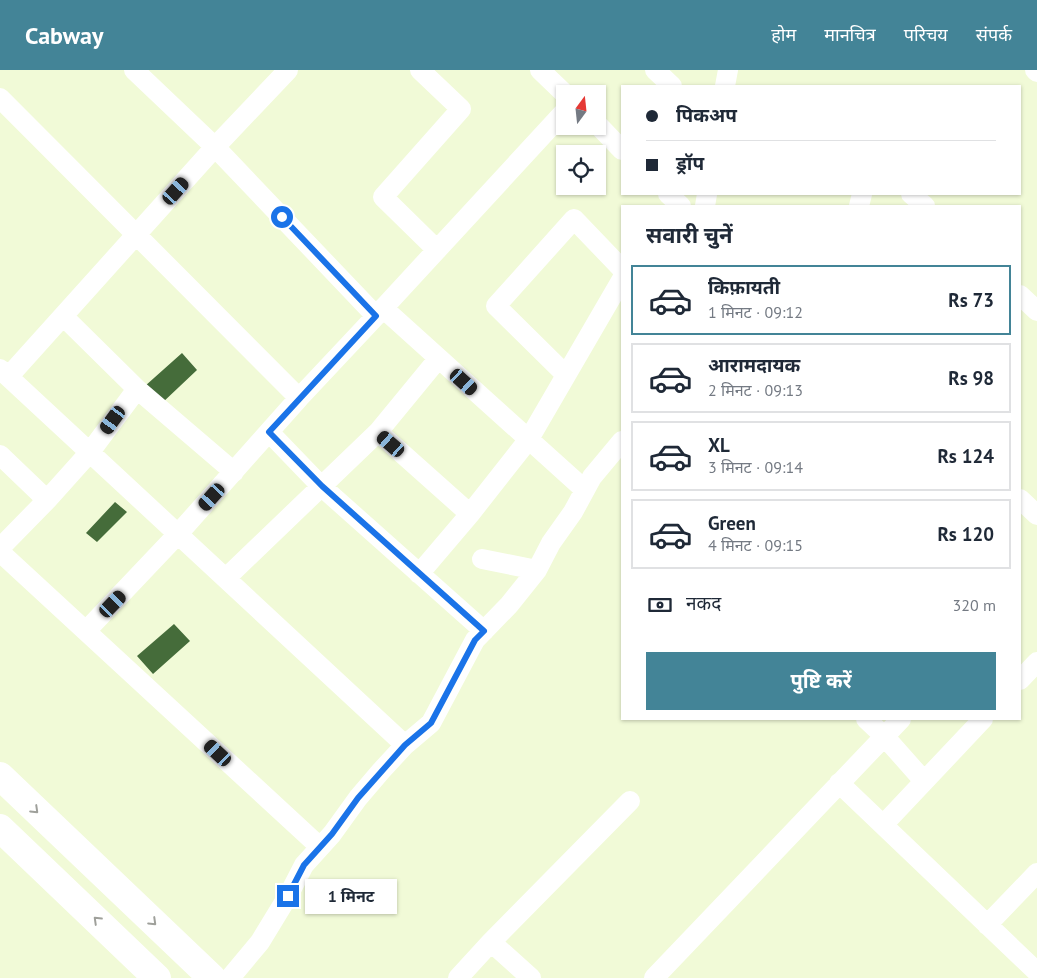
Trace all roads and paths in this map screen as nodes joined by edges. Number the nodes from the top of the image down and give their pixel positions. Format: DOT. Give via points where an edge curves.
graph roads {
  1 [pos="134,70"];
  2 [pos="288,70"];
  3 [pos="420,70"];
  4 [pos="540,70"];
  5 [pos="655,70"];
  6 [pos="728,70"];
  7 [pos="556,85"];
  8 [pos="671,85"];
  9 [pos="725,85"];
  10 [pos="0,98"];
  11 [pos="556,120"];
  12 [pos="606,133"];
  13 [pos="215,147"];
  14 [pos="621,149"];
  15 [pos="669,195"];
  16 [pos="912,195"];
  17 [pos="680,205"];
  18 [pos="924,205"];
  19 [pos="136,235"];
  20 [pos="437,250"];
  21 [pos="621,268"];
  22 [pos="621,281"];
  23 [pos="1021,296"];
  24 [pos="1037,310"];
  25 [pos="379,312"];
  26 [pos="63,316"];
  27 [pos="438,358"];
  28 [pos="4,372"];
  29 [pos="566,375"];
  30 [pos="136,389"];
  31 [pos="299,398"];
  32 [pos="269,432"];
  33 [pos="378,432"];
  34 [pos="529,439"];
  35 [pos="621,442"];
  36 [pos="90,452"];
  37 [pos="0,455"];
  38 [pos="234,472"];
  39 [pos="322,486"];
  40 [pos="585,490"];
  41 [pos="1021,499"];
  42 [pos="47,500"];
  43 [pos="470,514"];
  44 [pos="1037,514"];
  45 [pos="178,534"];
  46 [pos="0,548"];
  47 [pos="0,552"];
  48 [pos="482,559"];
  49 [pos="537,570"];
  50 [pos="419,574"];
  51 [pos="226,578"];
  52 [pos="484,631"];
  53 [pos="86,632"];
  54 [pos="1037,662"];
  55 [pos="1021,679"];
  56 [pos="867,720"];
  57 [pos="900,720"];
  58 [pos="983,720"];
  59 [pos="884,736"];
  60 [pos="405,745"];
  61 [pos="0,776"];
  62 [pos="924,781"];
  63 [pos="839,783"];
  64 [pos="630,801"];
  65 [pos="883,825"];
  66 [pos="0,828"];
  67 [pos="320,848"];
  68 [pos="1037,874"];
  69 [pos="987,925"];
  70 [pos="491,942"];
  71 [pos="1037,972"];
  72 [pos="157,978"];
  73 [pos="212,978"];
  74 [pos="230,978"];
  75 [pos="458,978"];
  76 [pos="531,978"];
  77 [pos="654,978"];
  1 -- 13 [label="street"];
  2 -- 13 [label="street"];
  3 -- 20 [label="street" via="461,109 383,197"];
  4 -- 7 [label="street"];
  5 -- 8 [label="street"];
  6 -- 9 [label="street"];
  10 -- 19 [label="street"];
  11 -- 20 [label="street"];
  12 -- 14 [label="street"];
  13 -- 19 [label="street"];
  13 -- 25 [label="street"];
  15 -- 17 [label="street"];
  16 -- 18 [label="street"];
  19 -- 26 [label="street"];
  19 -- 31 [label="street"];
  20 -- 25 [label="street"];
  21 -- 29 [label="street" via="574,219 496,306"];
  22 -- 29 [label="street"];
  23 -- 24 [label="street"];
  25 -- 27 [label="street"];
  25 -- 31 [label="street"];
  26 -- 28 [label="street"];
  26 -- 30 [label="street"];
  27 -- 33 [label="street"];
  27 -- 34 [label="street"];
  28 -- 36 [label="street"];
  29 -- 34 [label="street"];
  30 -- 36 [label="street"];
  30 -- 38 [label="street"];
  31 -- 32 [label="street"];
  32 -- 38 [label="street"];
  32 -- 39 [label="street"];
  33 -- 39 [label="street"];
  33 -- 43 [label="street"];
  34 -- 40 [label="street"];
  34 -- 43 [label="street"];
  35 -- 40 [label="street"];
  36 -- 42 [label="street"];
  36 -- 45 [label="street"];
  37 -- 42 [label="street"];
  38 -- 45 [label="street"];
  39 -- 50 [label="street"];
  39 -- 51 [label="street"];
  40 -- 49 [label="street"];
  41 -- 44 [label="street"];
  42 -- 46 [label="street"];
  43 -- 50 [label="street"];
  45 -- 51 [label="street"];
  45 -- 53 [label="street"];
  47 -- 53 [label="street"];
  48 -- 49 [label="street"];
  49 -- 52 [label="street"];
  50 -- 52 [label="street"];
  51 -- 60 [label="street"];
  52 -- 60 [label="street" via="475,640 431,723"];
  53 -- 67 [label="street"];
  54 -- 55 [label="street"];
  56 -- 59 [label="street"];
  57 -- 59 [label="street"];
  58 -- 62 [label="street"];
  59 -- 62 [label="street"];
  59 -- 63 [label="street"];
  60 -- 67 [label="street"];
  61 -- 73 [label="street, one-way"];
  62 -- 65 [label="street"];
  63 -- 65 [label="street"];
  63 -- 77 [label="street"];
  64 -- 70 [label="street"];
  65 -- 69 [label="street"];
  72 -- 66 [label="street, one-way"];
  67 -- 74 [label="street" via="304,865 260,942"];
  68 -- 69 [label="street"];
  69 -- 71 [label="street"];
  70 -- 75 [label="street"];
  70 -- 76 [label="street"];
}
